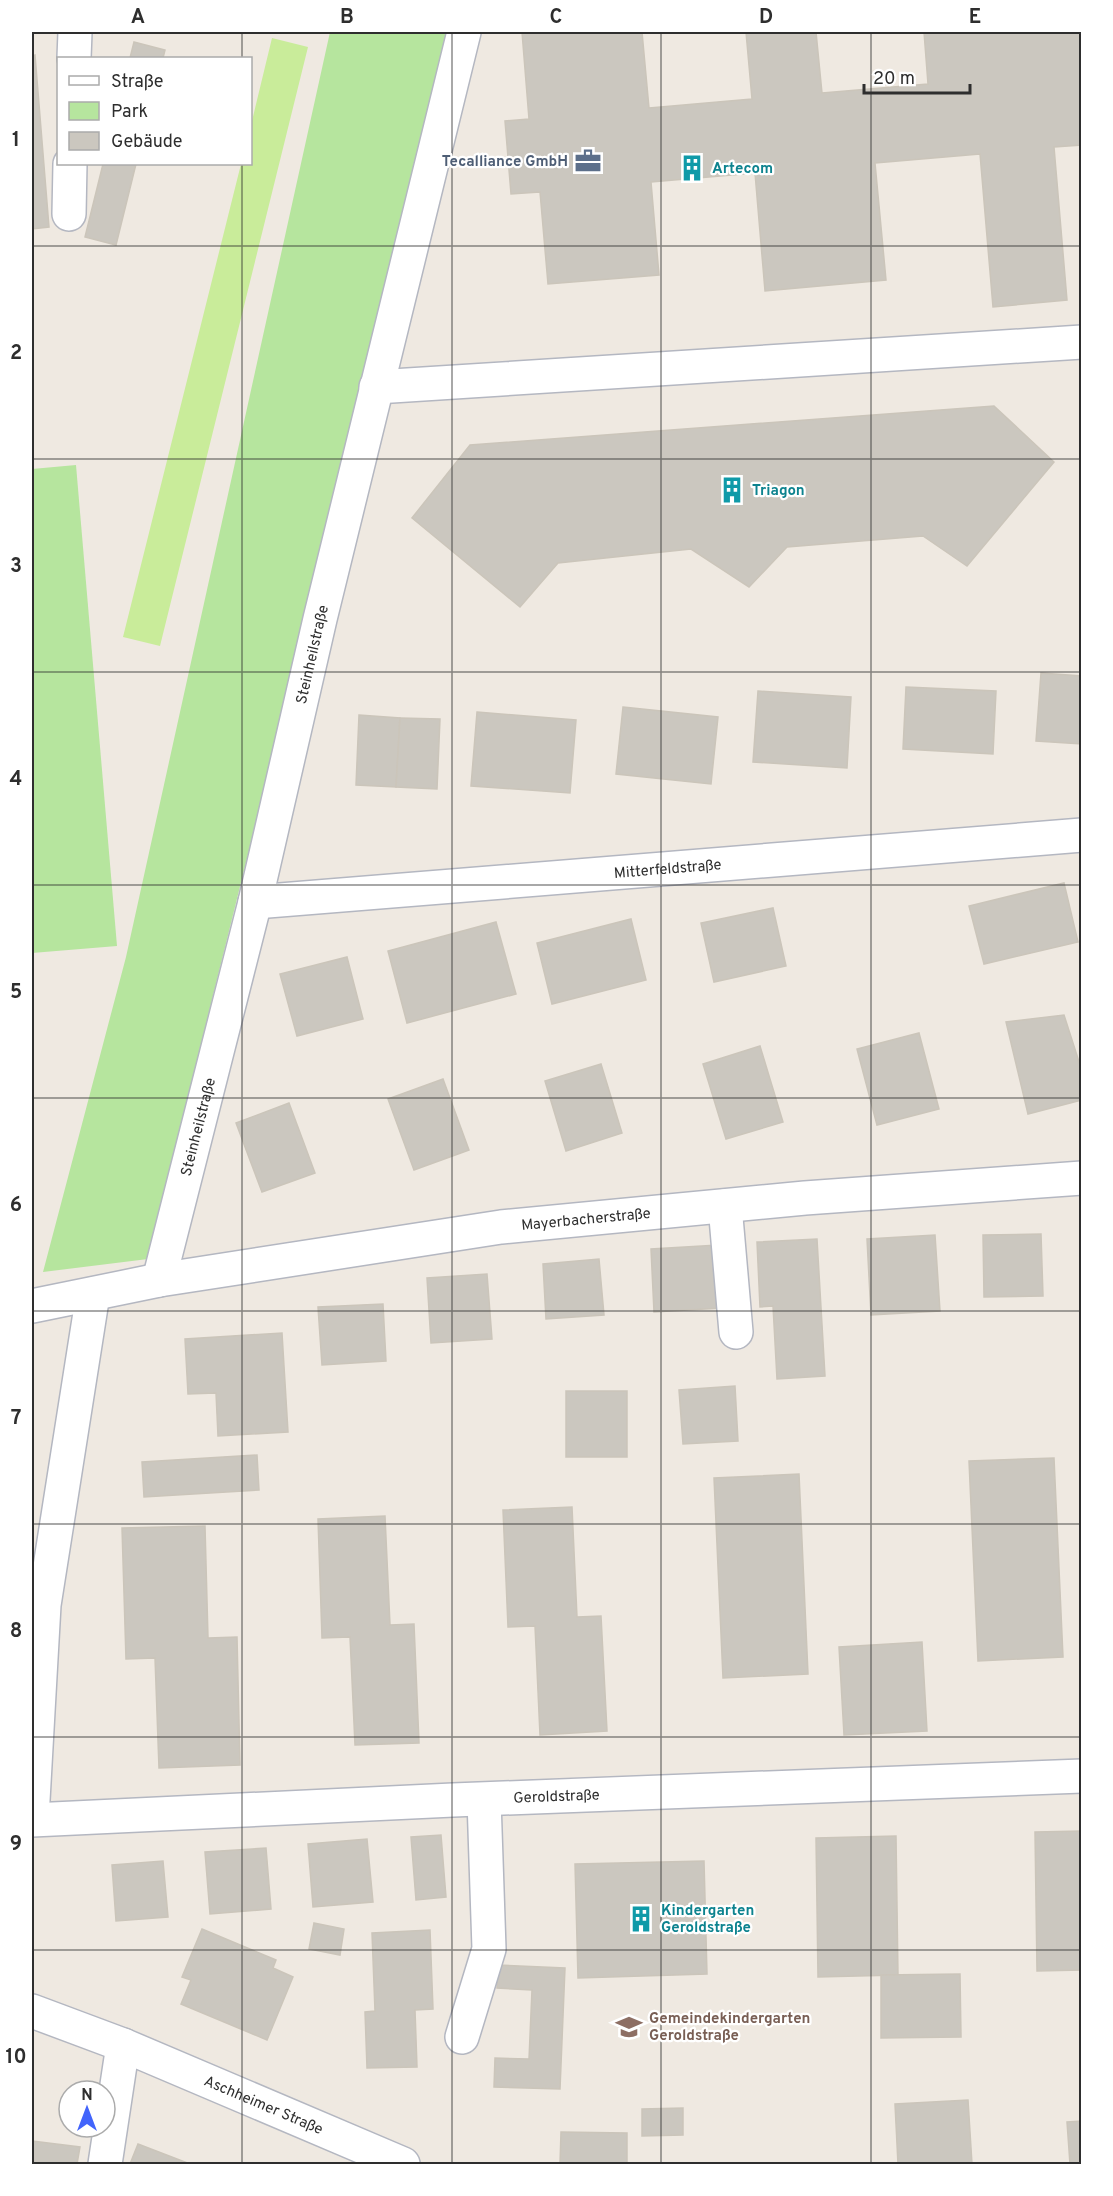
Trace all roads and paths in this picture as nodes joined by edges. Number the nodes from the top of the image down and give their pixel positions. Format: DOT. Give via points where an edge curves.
graph roads {
  1 [pos="75,32"];
  2 [pos="464,32"];
  3 [pos="74,57"];
  4 [pos="70,165"];
  5 [pos="69,214"];
  6 [pos="1082,342"];
  7 [pos="376,387"];
  8 [pos="1082,835"];
  9 [pos="255,902"];
  10 [pos="1082,1178"];
  11 [pos="725,1206"];
  12 [pos="159,1280"];
  13 [pos="93,1294"];
  14 [pos="32,1306"];
  15 [pos="736,1332"];
  16 [pos="1082,1776"];
  17 [pos="484,1800"];
  18 [pos="32,1819"];
  19 [pos="32,2011"];
  20 [pos="462,2037"];
  21 [pos="123,2045"];
  22 [pos="105,2164"];
  23 [pos="404,2164"];
  1 -- 3 [label="street"];
  2 -- 7 [label="street, Steinheilstraße"];
  4 -- 5 [label="street"];
  6 -- 7 [label="street"];
  7 -- 9 [label="street, Steinheilstraße"];
  8 -- 9 [label="street, Mitterfeldstraße"];
  9 -- 12 [label="street, Steinheilstraße"];
  10 -- 11 [label="street, Mayerbacherstraße"];
  11 -- 12 [label="street, Mayerbacherstraße" via="501,1227"];
  11 -- 15 [label="street"];
  12 -- 13 [label="street, Mayerbacherstraße"];
  13 -- 14 [label="street, Mayerbacherstraße"];
  13 -- 18 [label="street" via="44,1605"];
  16 -- 17 [label="street, Geroldstraße"];
  17 -- 18 [label="street, Geroldstraße"];
  17 -- 20 [label="street" via="489,1949"];
  19 -- 21 [label="street, Aschheimer Straße"];
  21 -- 22 [label="street"];
  21 -- 23 [label="street, Aschheimer Straße"];
}
